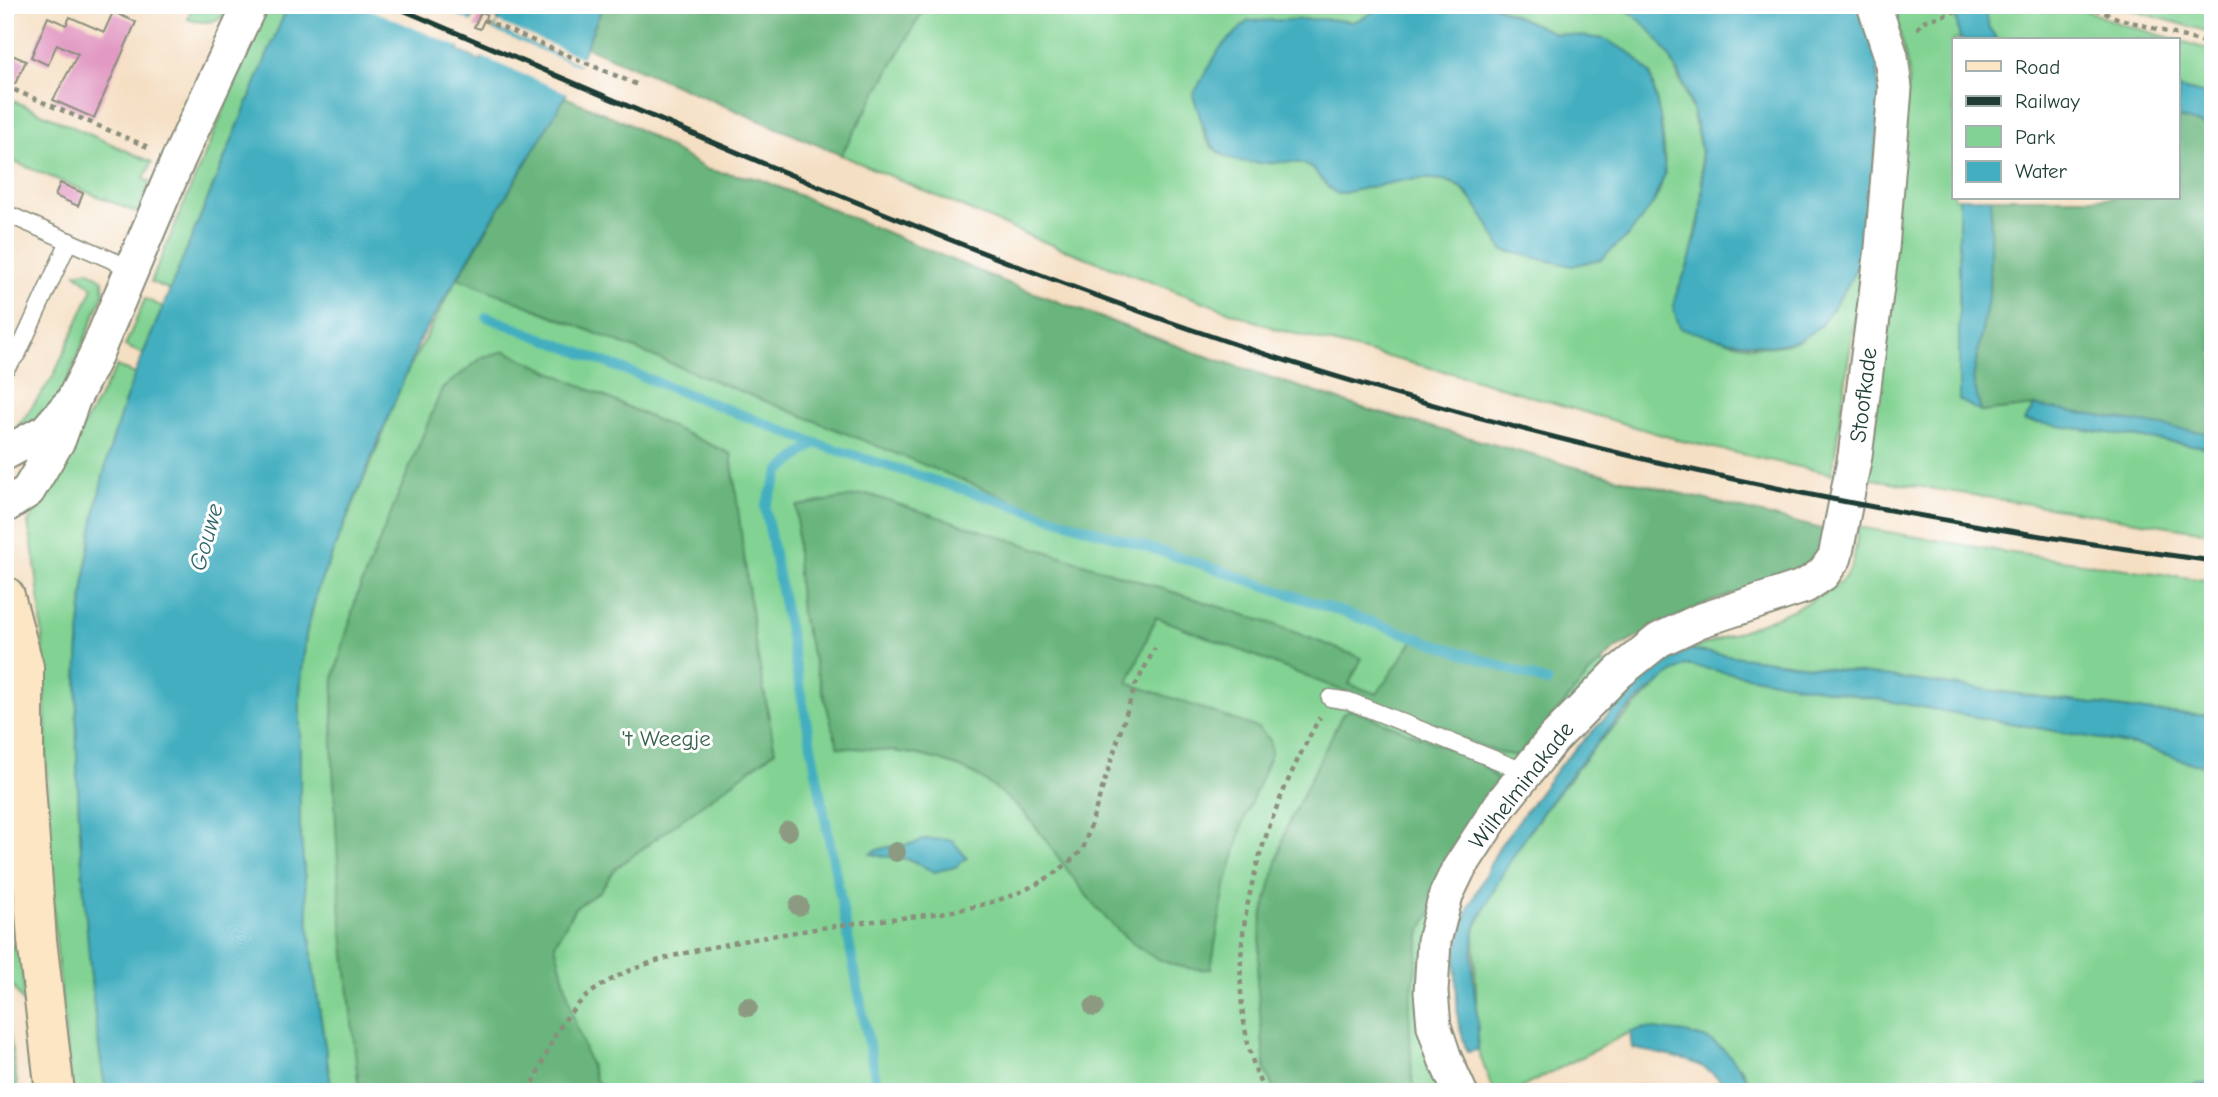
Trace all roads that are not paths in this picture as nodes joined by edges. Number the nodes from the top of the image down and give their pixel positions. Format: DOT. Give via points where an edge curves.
graph roads {
  1 [pos="250,5"];
  2 [pos="1874,5"];
  3 [pos="12,216"];
  4 [pos="69,241"];
  5 [pos="132,269"];
  6 [pos="5,369"];
  7 [pos="73,400"];
  8 [pos="5,453"];
  9 [pos="5,506"];
  10 [pos="5,596"];
  11 [pos="1635,660"];
  12 [pos="1330,698"];
  13 [pos="5,719"];
  14 [pos="1525,772"];
  15 [pos="19,781"];
  16 [pos="55,1092"];
  17 [pos="1460,1092"];
  1 -- 5 [label="street"];
  2 -- 11 [label="street, Stoofkade" via="1891,56 1895,88 1855,456 1835,557 1823,574 1805,586 1699,621 1659,640"];
  3 -- 4 [label="lane"];
  4 -- 5 [label="lane"];
  4 -- 6 [label="lane" via="18,353"];
  5 -- 7 [label="street"];
  7 -- 8 [label="street" via="46,431"];
  7 -- 9 [label="street" via="59,439 36,480"];
  10 -- 15 [label="main road" via="24,667"];
  11 -- 14 [label="street, Wilhelminakade"];
  12 -- 14 [label="lane" via="1349,701"];
  13 -- 15 [label="main road"];
  14 -- 17 [label="street, Wilhelminakade" via="1471,846 1437,922 1431,962 1434,1026"];
  15 -- 16 [label="main road"];
}
